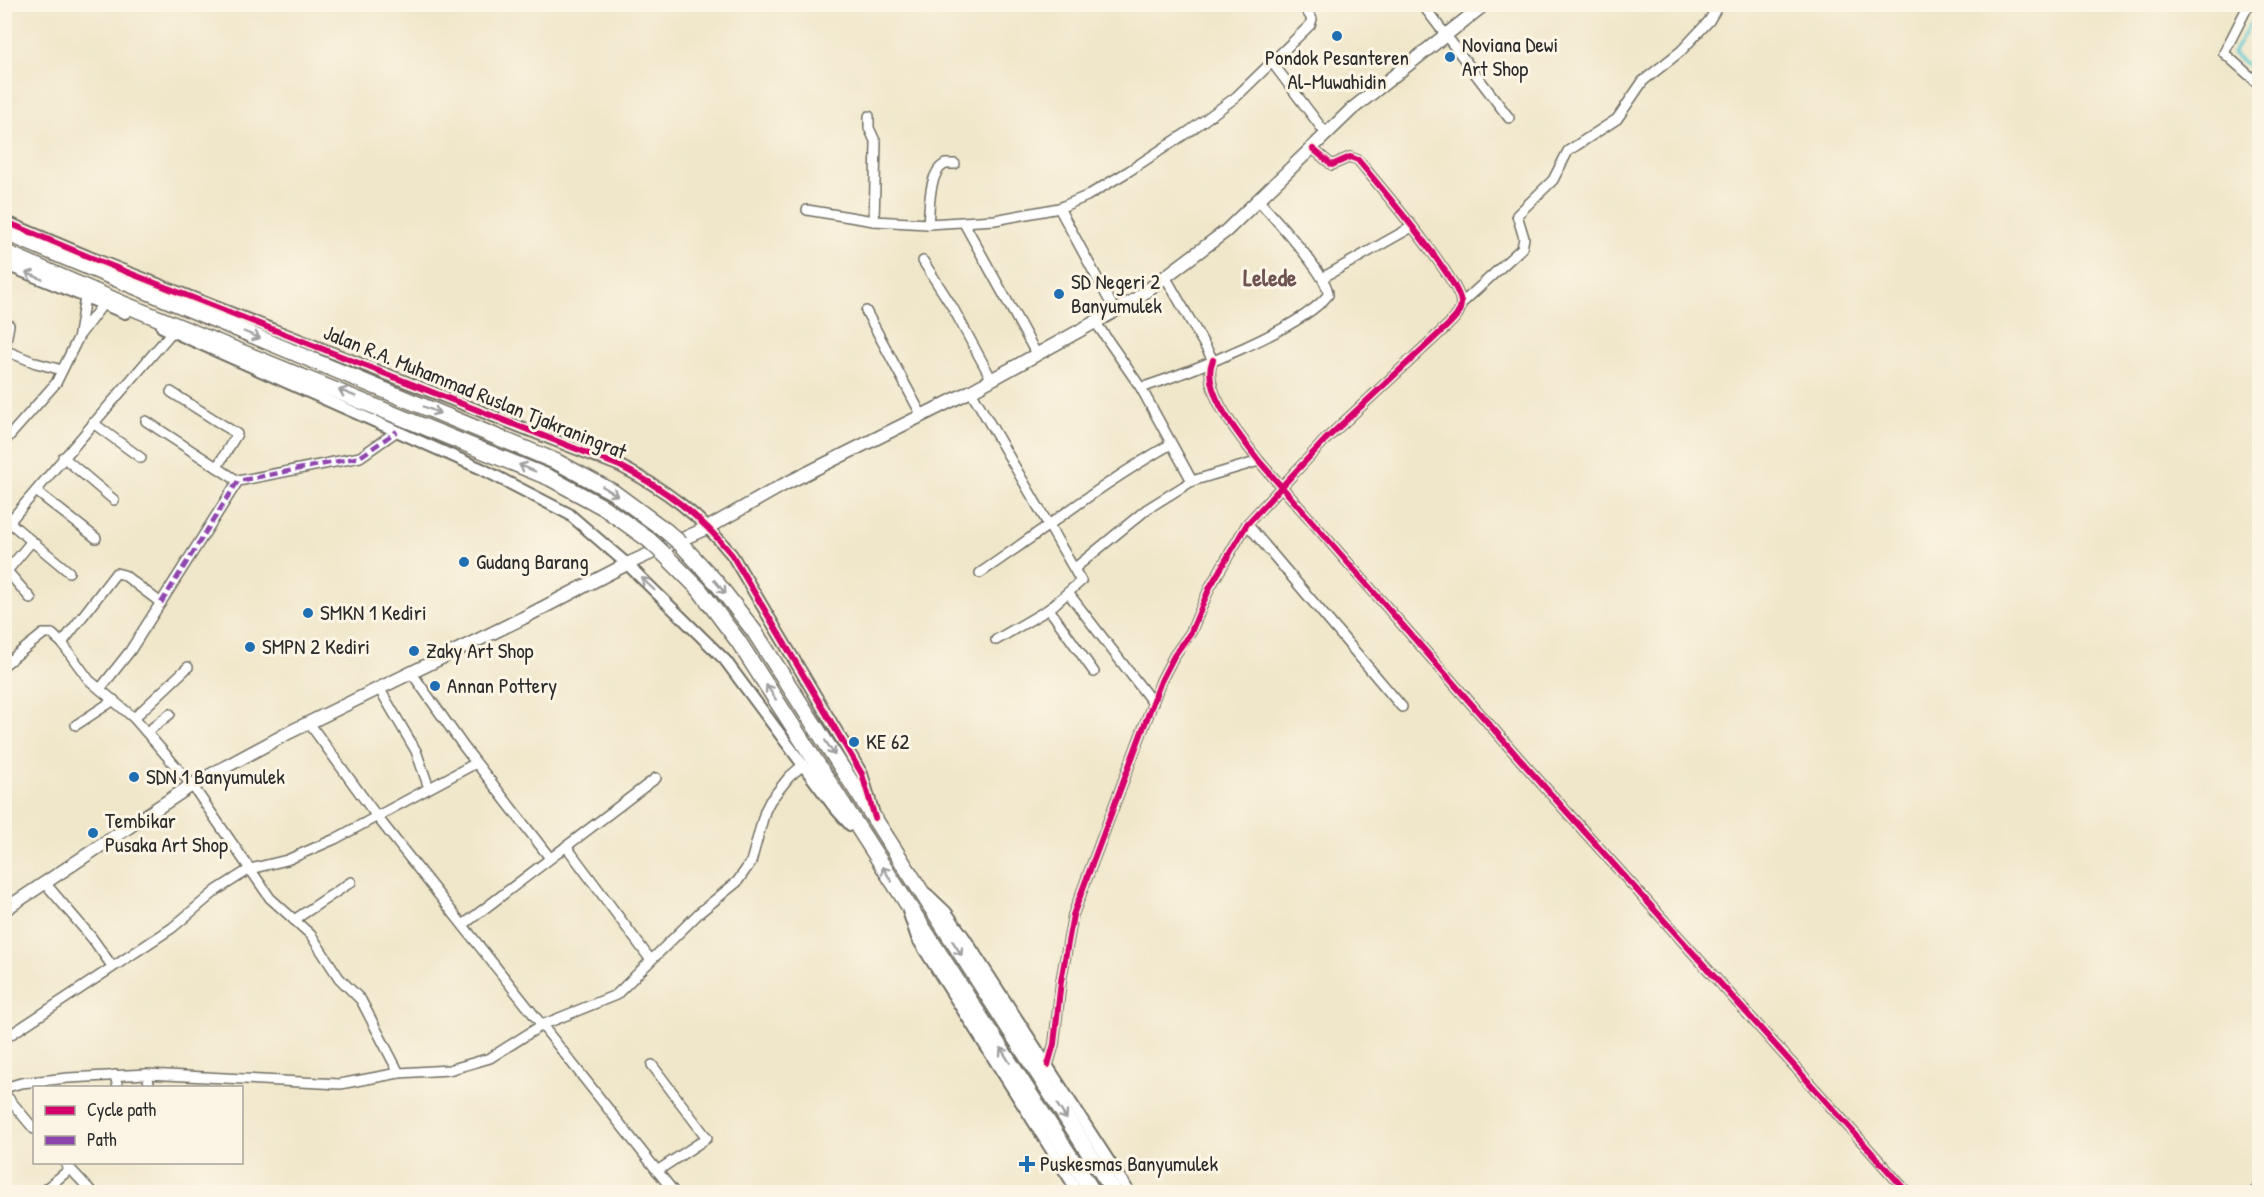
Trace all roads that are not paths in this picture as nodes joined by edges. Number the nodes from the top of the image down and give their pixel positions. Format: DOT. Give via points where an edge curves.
graph roads {
  1 [pos="1302,4"];
  2 [pos="1422,4"];
  3 [pos="1485,4"];
  4 [pos="1719,4"];
  5 [pos="2249,4"];
  6 [pos="1448,36"];
  7 [pos="1271,61"];
  8 [pos="2259,85"];
  9 [pos="869,116"];
  10 [pos="1509,118"];
  11 [pos="1327,135"];
  12 [pos="1313,149"];
  13 [pos="955,164"];
  14 [pos="1260,202"];
  15 [pos="1059,208"];
  16 [pos="807,210"];
  17 [pos="4,221"];
  18 [pos="874,221"];
  19 [pos="964,223"];
  20 [pos="928,224"];
  21 [pos="1412,227"];
  22 [pos="4,232"];
  23 [pos="4,252"];
  24 [pos="99,261"];
  25 [pos="923,261"];
  26 [pos="4,264"];
  27 [pos="1166,278"];
  28 [pos="1322,278"];
  29 [pos="118,280"];
  30 [pos="147,291"];
  31 [pos="185,295"];
  32 [pos="85,297"];
  33 [pos="121,303"];
  34 [pos="103,304"];
  35 [pos="1461,304"];
  36 [pos="142,310"];
  37 [pos="866,311"];
  38 [pos="1115,311"];
  39 [pos="1096,323"];
  40 [pos="9,325"];
  41 [pos="170,330"];
  42 [pos="79,336"];
  43 [pos="5,351"];
  44 [pos="1037,355"];
  45 [pos="1213,360"];
  46 [pos="62,370"];
  47 [pos="992,380"];
  48 [pos="1141,388"];
  49 [pos="971,391"];
  50 [pos="171,392"];
  51 [pos="922,416"];
  52 [pos="146,421"];
  53 [pos="93,423"];
  54 [pos="397,431"];
  55 [pos="4,442"];
  56 [pos="1171,444"];
  57 [pos="63,457"];
  58 [pos="141,458"];
  59 [pos="1259,460"];
  60 [pos="217,467"];
  61 [pos="238,481"];
  62 [pos="1192,481"];
  63 [pos="1283,487"];
  64 [pos="36,491"];
  65 [pos="114,500"];
  66 [pos="1246,524"];
  67 [pos="7,525"];
  68 [pos="1050,526"];
  69 [pos="710,527"];
  70 [pos="96,538"];
  71 [pos="32,541"];
  72 [pos="627,564"];
  73 [pos="1075,568"];
  74 [pos="69,572"];
  75 [pos="980,573"];
  76 [pos="1069,594"];
  77 [pos="31,599"];
  78 [pos="161,603"];
  79 [pos="1049,609"];
  80 [pos="996,640"];
  81 [pos="62,643"];
  82 [pos="4,665"];
  83 [pos="188,667"];
  84 [pos="411,672"];
  85 [pos="1094,672"];
  86 [pos="380,688"];
  87 [pos="100,689"];
  88 [pos="114,700"];
  89 [pos="1153,703"];
  90 [pos="1402,707"];
  91 [pos="170,714"];
  92 [pos="134,718"];
  93 [pos="309,723"];
  94 [pos="76,724"];
  95 [pos="147,732"];
  96 [pos="476,764"];
  97 [pos="802,765"];
  98 [pos="656,778"];
  99 [pos="192,785"];
  100 [pos="429,788"];
  101 [pos="378,818"];
  102 [pos="875,818"];
  103 [pos="862,835"];
  104 [pos="566,846"];
  105 [pos="550,858"];
  106 [pos="250,869"];
  107 [pos="351,882"];
  108 [pos="45,883"];
  109 [pos="922,890"];
  110 [pos="906,903"];
  111 [pos="4,910"];
  112 [pos="294,920"];
  113 [pos="463,925"];
  114 [pos="650,959"];
  115 [pos="112,966"];
  116 [pos="542,1025"];
  117 [pos="4,1040"];
  118 [pos="652,1065"];
  119 [pos="1048,1065"];
  120 [pos="399,1073"];
  121 [pos="147,1074"];
  122 [pos="115,1075"];
  123 [pos="118,1086"];
  124 [pos="150,1086"];
  125 [pos="4,1088"];
  126 [pos="4,1093"];
  127 [pos="33,1129"];
  128 [pos="67,1166"];
  129 [pos="657,1171"];
  130 [pos="2259,1186"];
  131 [pos="42,1192"];
  132 [pos="92,1192"];
  133 [pos="674,1192"];
  134 [pos="1078,1192"];
  135 [pos="1093,1192"];
  136 [pos="1114,1192"];
  137 [pos="1129,1192"];
  138 [pos="1907,1192"];
  139 [pos="2254,1192"];
  1 -- 7 [label="street" via="1311,22"];
  2 -- 6 [label="street"];
  3 -- 6 [label="main road"];
  4 -- 35 [label="street" via="1681,51 1643,81 1617,119 1568,151 1554,180 1517,215 1524,238 1522,248"];
  5 -- 8 [label="street" via="2226,45 2226,58"];
  6 -- 10 [label="street"];
  6 -- 11 [label="main road" via="1366,97"];
  7 -- 11 [label="street"];
  7 -- 15 [label="street" via="1236,97 1191,130 1121,176"];
  9 -- 18 [label="street" via="869,128 876,142"];
  11 -- 12 [label="main road"];
  12 -- 14 [label="main road"];
  12 -- 21 [label="street" via="1331,164 1350,157 1358,160"];
  13 -- 20 [label="street" via="939,168"];
  14 -- 27 [label="main road"];
  14 -- 28 [label="street"];
  15 -- 19 [label="street"];
  15 -- 38 [label="street"];
  16 -- 18 [label="street"];
  17 -- 24 [label="street, Jalan R.A. Muhammad Ruslan Tjakraningrat"];
  18 -- 20 [label="street"];
  19 -- 20 [label="street"];
  19 -- 44 [label="street"];
  21 -- 28 [label="street"];
  21 -- 35 [label="street" via="1457,292"];
  22 -- 29 [label="highway, Jalan R.A. Muhammad Ruslan Tjakraningrat"];
  23 -- 33 [label="highway"];
  24 -- 29 [label="highway"];
  24 -- 31 [label="street, Jalan R.A. Muhammad Ruslan Tjakraningrat"];
  25 -- 47 [label="street"];
  32 -- 26 [label="street, one-way"];
  27 -- 38 [label="main road"];
  27 -- 45 [label="street"];
  28 -- 45 [label="street" via="1329,293 1319,303 1297,319"];
  29 -- 30 [label="highway, Jalan R.A. Muhammad Ruslan Tjakraningrat"];
  30 -- 31 [label="highway"];
  30 -- 102 [label="highway, Jalan R.A. Muhammad Ruslan Tjakraningrat, one-way, bridge" via="557,462 613,492 681,544 716,582 754,631"];
  31 -- 69 [label="street, Jalan R.A. Muhammad Ruslan Tjakraningrat" via="620,466 660,487"];
  32 -- 34 [label="street"];
  32 -- 42 [label="street"];
  33 -- 34 [label="highway"];
  33 -- 36 [label="highway"];
  34 -- 41 [label="street"];
  34 -- 42 [label="street"];
  35 -- 63 [label="street" via="1459,313 1447,326 1325,440"];
  36 -- 41 [label="highway"];
  103 -- 36 [label="highway, one-way, bridge" via="723,619 688,577 649,540 603,507 550,478"];
  37 -- 51 [label="street"];
  38 -- 39 [label="main road"];
  39 -- 44 [label="main road"];
  39 -- 48 [label="street"];
  40 -- 43 [label="street"];
  41 -- 53 [label="street"];
  41 -- 54 [label="street"];
  42 -- 46 [label="street"];
  43 -- 46 [label="street"];
  44 -- 47 [label="main road"];
  45 -- 48 [label="street"];
  45 -- 59 [label="street" via="1209,369 1212,388"];
  46 -- 55 [label="street" via="47,395"];
  47 -- 49 [label="main road"];
  48 -- 56 [label="street"];
  49 -- 51 [label="main road"];
  49 -- 68 [label="street"];
  50 -- 60 [label="street" via="237,434"];
  51 -- 69 [label="main road" via="783,485"];
  52 -- 60 [label="street"];
  53 -- 57 [label="street"];
  53 -- 58 [label="street"];
  54 -- 61 [label="street" via="360,457"];
  54 -- 72 [label="street" via="555,505 582,523"];
  56 -- 62 [label="street"];
  56 -- 68 [label="street" via="1121,473"];
  57 -- 64 [label="street"];
  57 -- 65 [label="street"];
  59 -- 62 [label="street"];
  59 -- 63 [label="street"];
  60 -- 61 [label="street"];
  61 -- 78 [label="street"];
  62 -- 73 [label="street" via="1148,509"];
  63 -- 66 [label="street"];
  63 -- 138 [label="street" via="1524,764"];
  64 -- 67 [label="street"];
  64 -- 70 [label="street"];
  66 -- 89 [label="street" via="1210,587 1191,632 1173,656"];
  66 -- 90 [label="street"];
  67 -- 71 [label="street"];
  68 -- 73 [label="street"];
  68 -- 75 [label="street"];
  69 -- 72 [label="main road"];
  69 -- 102 [label="street, Jalan R.A. Muhammad Ruslan Tjakraningrat" via="763,603 841,736 862,774"];
  71 -- 74 [label="street"];
  71 -- 77 [label="street" via="7,571"];
  72 -- 84 [label="main road"];
  97 -- 72 [label="street, one-way" via="725,660"];
  73 -- 76 [label="street" via="1081,581"];
  76 -- 79 [label="street"];
  76 -- 89 [label="street"];
  78 -- 81 [label="street" via="116,573"];
  78 -- 87 [label="street"];
  79 -- 80 [label="street"];
  79 -- 85 [label="street"];
  81 -- 82 [label="street" via="52,634 44,634"];
  81 -- 87 [label="street"];
  83 -- 92 [label="street"];
  84 -- 86 [label="main road"];
  84 -- 96 [label="street"];
  86 -- 93 [label="main road"];
  86 -- 100 [label="street" via="416,751"];
  87 -- 88 [label="street"];
  88 -- 92 [label="street"];
  88 -- 94 [label="street"];
  89 -- 119 [label="street" via="1073,915"];
  91 -- 95 [label="street"];
  92 -- 95 [label="street"];
  93 -- 99 [label="main road"];
  93 -- 101 [label="street"];
  95 -- 99 [label="street"];
  96 -- 100 [label="street"];
  96 -- 105 [label="street"];
  97 -- 103 [label="street" via="834,807"];
  97 -- 114 [label="street" via="770,801 751,862 737,882"];
  98 -- 104 [label="street"];
  99 -- 106 [label="street"];
  99 -- 108 [label="main road"];
  100 -- 101 [label="street"];
  101 -- 106 [label="street" via="287,860"];
  101 -- 113 [label="street"];
  102 -- 109 [label="highway, Jalan R.A. Muhammad Ruslan Tjakraningrat"];
  110 -- 103 [label="highway, one-way"];
  104 -- 105 [label="street"];
  104 -- 114 [label="street"];
  105 -- 113 [label="street"];
  106 -- 112 [label="street" via="273,902"];
  106 -- 115 [label="street" via="172,928"];
  107 -- 112 [label="street"];
  108 -- 111 [label="main road"];
  108 -- 115 [label="street"];
  109 -- 119 [label="street, Jalan R.A. Muhammad Ruslan Tjakraningrat" via="960,930"];
  109 -- 136 [label="highway, Jalan R.A. Muhammad Ruslan Tjakraningrat, one-way"];
  110 -- 134 [label="street" via="917,938"];
  135 -- 110 [label="highway, one-way"];
  112 -- 120 [label="street" via="311,935 339,978 361,1000"];
  113 -- 116 [label="street"];
  114 -- 116 [label="street" via="612,998"];
  115 -- 117 [label="street"];
  116 -- 120 [label="street" via="496,1055 470,1065"];
  116 -- 129 [label="street"];
  118 -- 129 [label="street" via="707,1138"];
  119 -- 137 [label="street, Jalan R.A. Muhammad Ruslan Tjakraningrat"];
  120 -- 121 [label="street" via="340,1084"];
  121 -- 122 [label="street"];
  121 -- 124 [label="street"];
  122 -- 123 [label="street"];
  122 -- 125 [label="street"];
  126 -- 127 [label="street"];
  128 -- 131 [label="street"];
  128 -- 132 [label="street"];
  129 -- 133 [label="street"];
  130 -- 139 [label="street"];
}
